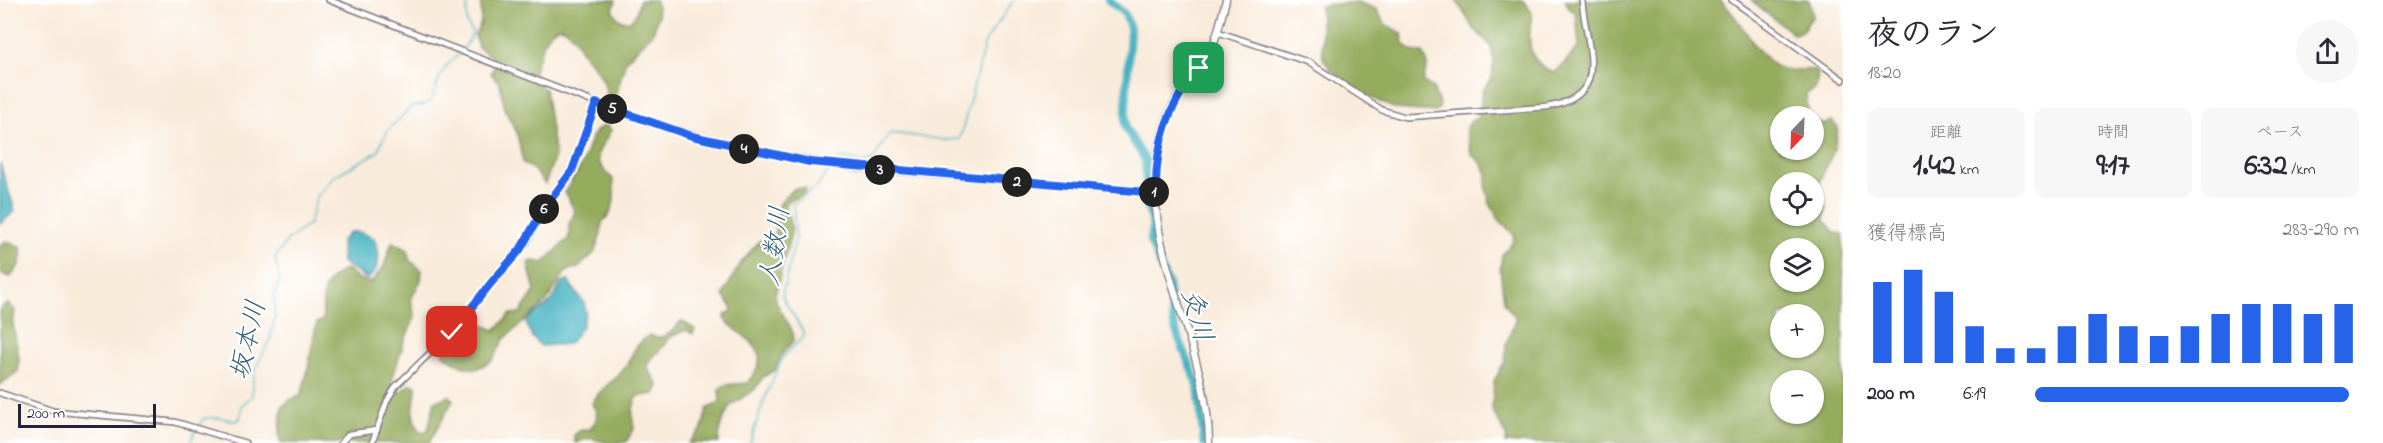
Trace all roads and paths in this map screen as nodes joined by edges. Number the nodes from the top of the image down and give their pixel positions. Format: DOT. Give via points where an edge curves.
graph roads {
  1 [pos="329,0"];
  2 [pos="1226,0"];
  3 [pos="1582,0"];
  4 [pos="1732,0"];
  5 [pos="1218,32"];
  6 [pos="1843,80"];
  7 [pos="596,103"];
  8 [pos="1156,193"];
  9 [pos="0,393"];
  10 [pos="377,430"];
  11 [pos="244,443"];
  12 [pos="341,443"];
  13 [pos="372,443"];
  14 [pos="1209,443"];
  1 -- 7 [label="street"];
  2 -- 5 [label="main road"];
  3 -- 5 [label="street" via="1592,62 1590,77 1577,97 1547,107 1405,117 1382,110 1308,62"];
  4 -- 6 [label="street"];
  5 -- 8 [label="main road" via="1205,61 1169,114 1158,153"];
  7 -- 8 [label="street" via="692,136 810,162"];
  7 -- 10 [label="street" via="572,171 543,210 527,242 459,326 395,387"];
  8 -- 14 [label="main road" via="1162,246 1204,391"];
  9 -- 11 [label="street" via="53,411 175,422"];
  10 -- 12 [label="street" via="349,434"];
  10 -- 13 [label="street"];
}
